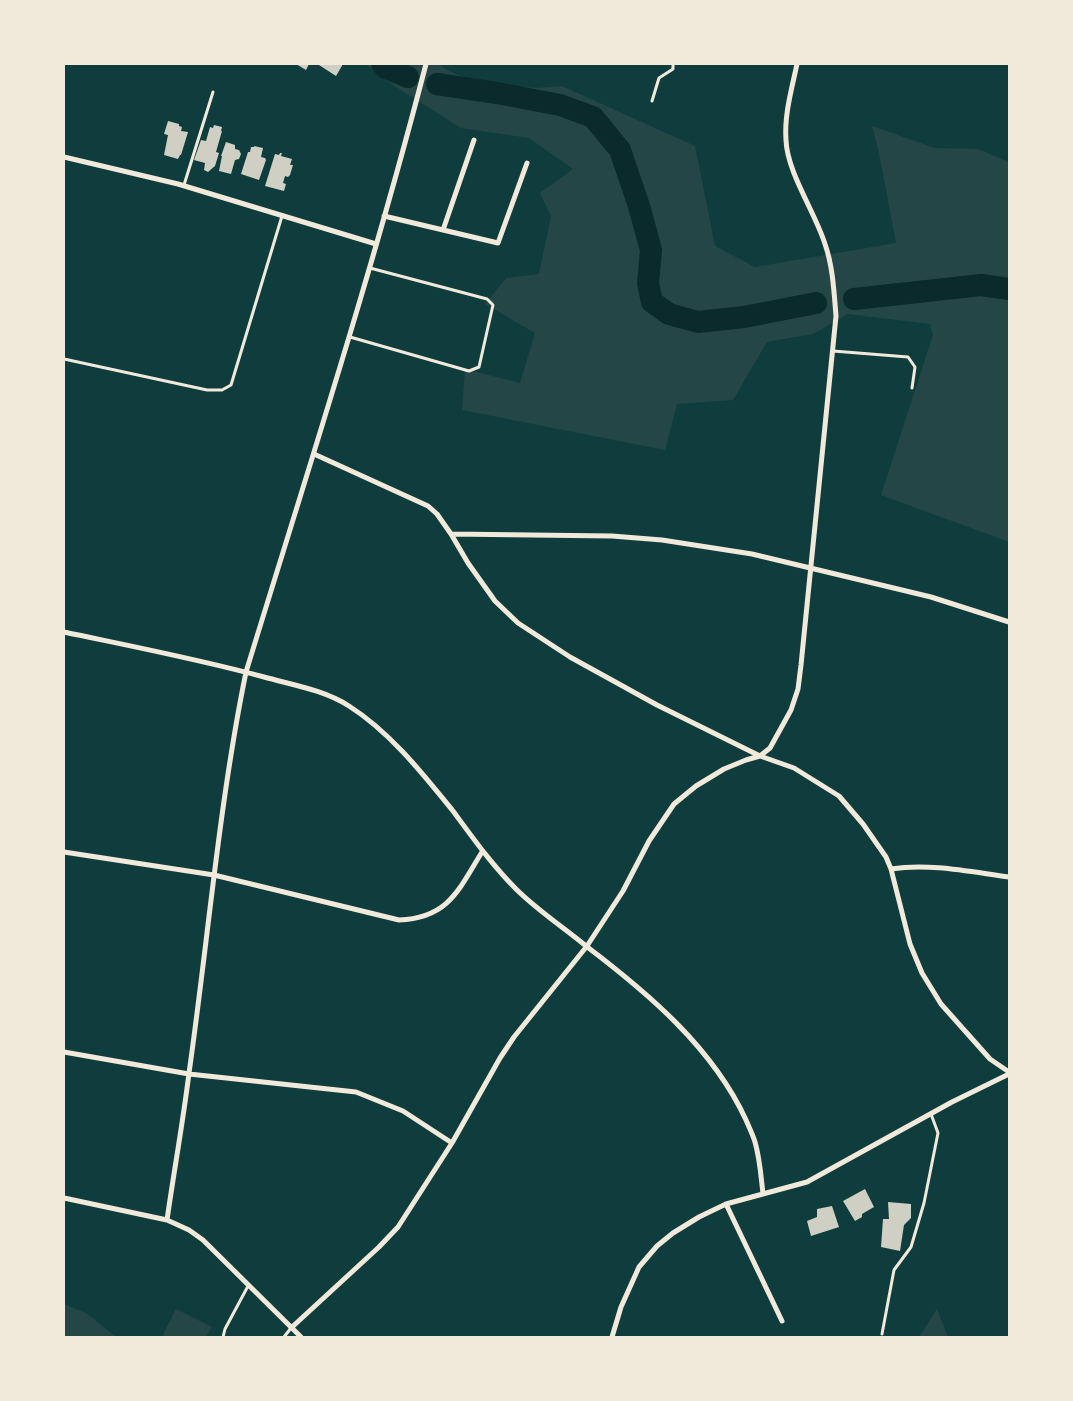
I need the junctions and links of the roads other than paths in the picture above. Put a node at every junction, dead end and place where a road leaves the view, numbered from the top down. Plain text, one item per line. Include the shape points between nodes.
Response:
1 (673, 64) edge
2 (797, 64) edge
3 (426, 65) edge
4 (213, 92) dead end
5 (652, 101) dead end
6 (474, 140) dead end
7 (64, 157) edge
8 (527, 163) dead end
9 (184, 186) junction
10 (282, 216) junction
11 (384, 216) junction
12 (443, 230) junction
13 (376, 244) junction
14 (369, 268) junction
15 (348, 337) junction
16 (832, 351) junction
17 (64, 360) edge
18 (912, 388) dead end
19 (314, 454) junction
20 (452, 534) junction
21 (811, 569) junction
22 (1009, 622) edge
23 (64, 632) edge
24 (246, 672) junction
25 (760, 756) junction
26 (64, 852) edge
27 (482, 852) junction
28 (891, 869) junction
29 (214, 876) junction
30 (1009, 877) edge
31 (586, 946) junction
32 (64, 1052) edge
33 (1009, 1073) edge
34 (189, 1074) junction
35 (931, 1114) junction
36 (452, 1143) junction
37 (763, 1194) junction
38 (64, 1198) edge
39 (726, 1204) junction
40 (167, 1220) junction
41 (248, 1286) junction
42 (782, 1321) dead end
43 (291, 1328) junction
44 (882, 1334) dead end
45 (223, 1337) edge
46 (284, 1337) edge
47 (301, 1337) edge
48 (612, 1337) edge

1 - 5 lane via 672,69 659,78
2 - 16 street via 786,124 788,158 825,243 836,316
3 - 11 street
4 - 9 lane
6 - 12 street
7 - 9 street
8 - 12 street via 498,243
9 - 10 street
10 - 13 street
10 - 17 lane via 231,385 222,390 207,390
11 - 12 street
11 - 13 street
13 - 14 street
14 - 15 street
14 - 15 lane via 487,299 493,305 479,367 469,372
15 - 19 street
16 - 18 lane via 908,357 915,367
16 - 21 street
19 - 20 street via 428,506
19 - 24 street
20 - 21 street via 612,536 662,540 752,554
20 - 25 street via 495,601 518,623 622,686
21 - 22 street via 931,597
21 - 25 street via 798,690 770,748
23 - 24 street
24 - 27 street via 322,692 349,706 383,733 418,770
24 - 29 street
25 - 28 street via 794,768 839,796 863,824
25 - 31 street via 724,769 674,804
26 - 29 street
27 - 29 street via 454,897 428,916 411,920 399,920
27 - 31 street via 516,889
28 - 30 street via 941,869
28 - 33 street via 910,944 922,973 941,1004 990,1059
29 - 34 street
31 - 36 street via 514,1037
31 - 37 street via 665,1012 718,1073 738,1104 755,1141
32 - 34 street
33 - 35 street
34 - 36 street via 356,1092 403,1111
34 - 40 street
35 - 37 street via 807,1182
35 - 44 lane via 938,1133 924,1203 911,1247 894,1270
36 - 43 street via 398,1227
37 - 39 street
38 - 40 street
39 - 42 street
39 - 48 street via 698,1217 657,1246 633,1280
40 - 41 street via 203,1240
41 - 43 street
41 - 45 lane
43 - 46 lane
43 - 47 street

